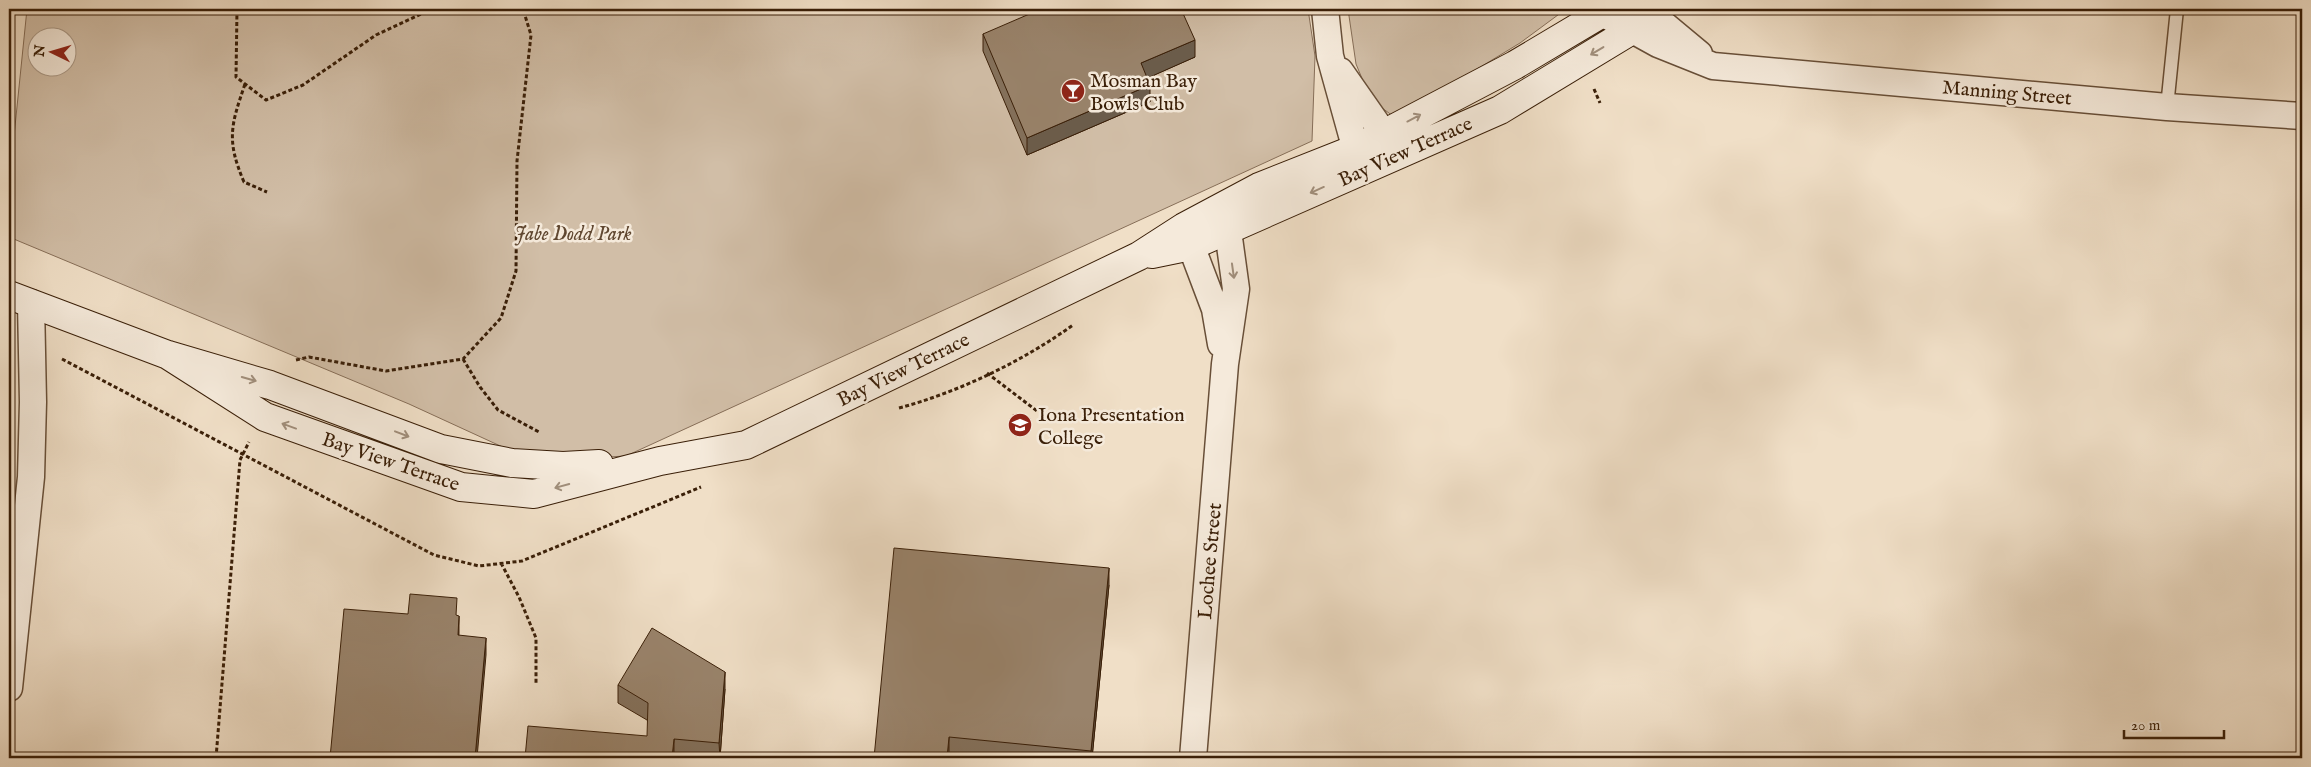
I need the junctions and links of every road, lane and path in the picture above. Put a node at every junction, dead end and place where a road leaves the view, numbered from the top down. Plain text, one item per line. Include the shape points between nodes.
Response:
1 (237, 9) edge
2 (432, 9) edge
3 (523, 9) edge
4 (1325, 9) edge
5 (2177, 9) edge
6 (1605, 11) edge
7 (1645, 15) edge
8 (1330, 56) junction
9 (245, 84) junction
10 (2167, 107) junction
11 (2302, 116) edge
12 (1389, 145) junction
13 (1359, 160) junction
14 (267, 192) dead end
15 (1226, 217) junction
16 (1187, 236) junction
17 (20, 299) edge
18 (464, 359) junction
19 (291, 361) dead end
20 (1225, 364) junction
21 (987, 374) dead end
22 (498, 410) dead end
23 (1037, 411) dead end
24 (253, 436) dead end
25 (501, 563) dead end
26 (536, 683) dead end
27 (9, 688) edge
28 (216, 758) edge
29 (1193, 758) edge

1 - 9 path via 236,77
2 - 9 path via 376,35 303,86 266,100
3 - 18 path via 531,35 517,161 516,271 501,318
4 - 8 street
5 - 10 lane
6 - 7 street, Manning Street
12 -> 6 street, Bay View Terrace
7 - 10 street, Manning Street via 1713,66
7 -> 12 street, Bay View Terrace via 1500,110
8 - 12 street
8 - 13 street
9 - 14 path via 231,135 234,158 244,182
10 - 11 street, Manning Street
12 - 13 street, Bay View Terrace
13 - 15 street, Bay View Terrace via 1259,188
15 - 16 street, Bay View Terrace
15 -> 20 street, Lochee Street via 1236,289
16 - 17 street, Bay View Terrace via 746,445 660,461 562,466 512,463 441,449 270,385 168,355
16 - 20 street, Lochee Street via 1215,310
17 - 27 street via 33,402 31,477
18 - 19 path via 386,371 309,357
18 - 22 path via 480,388
20 - 29 street, Lochee Street
21 - 23 path
24 - 28 path via 240,460
25 - 26 path via 536,638

